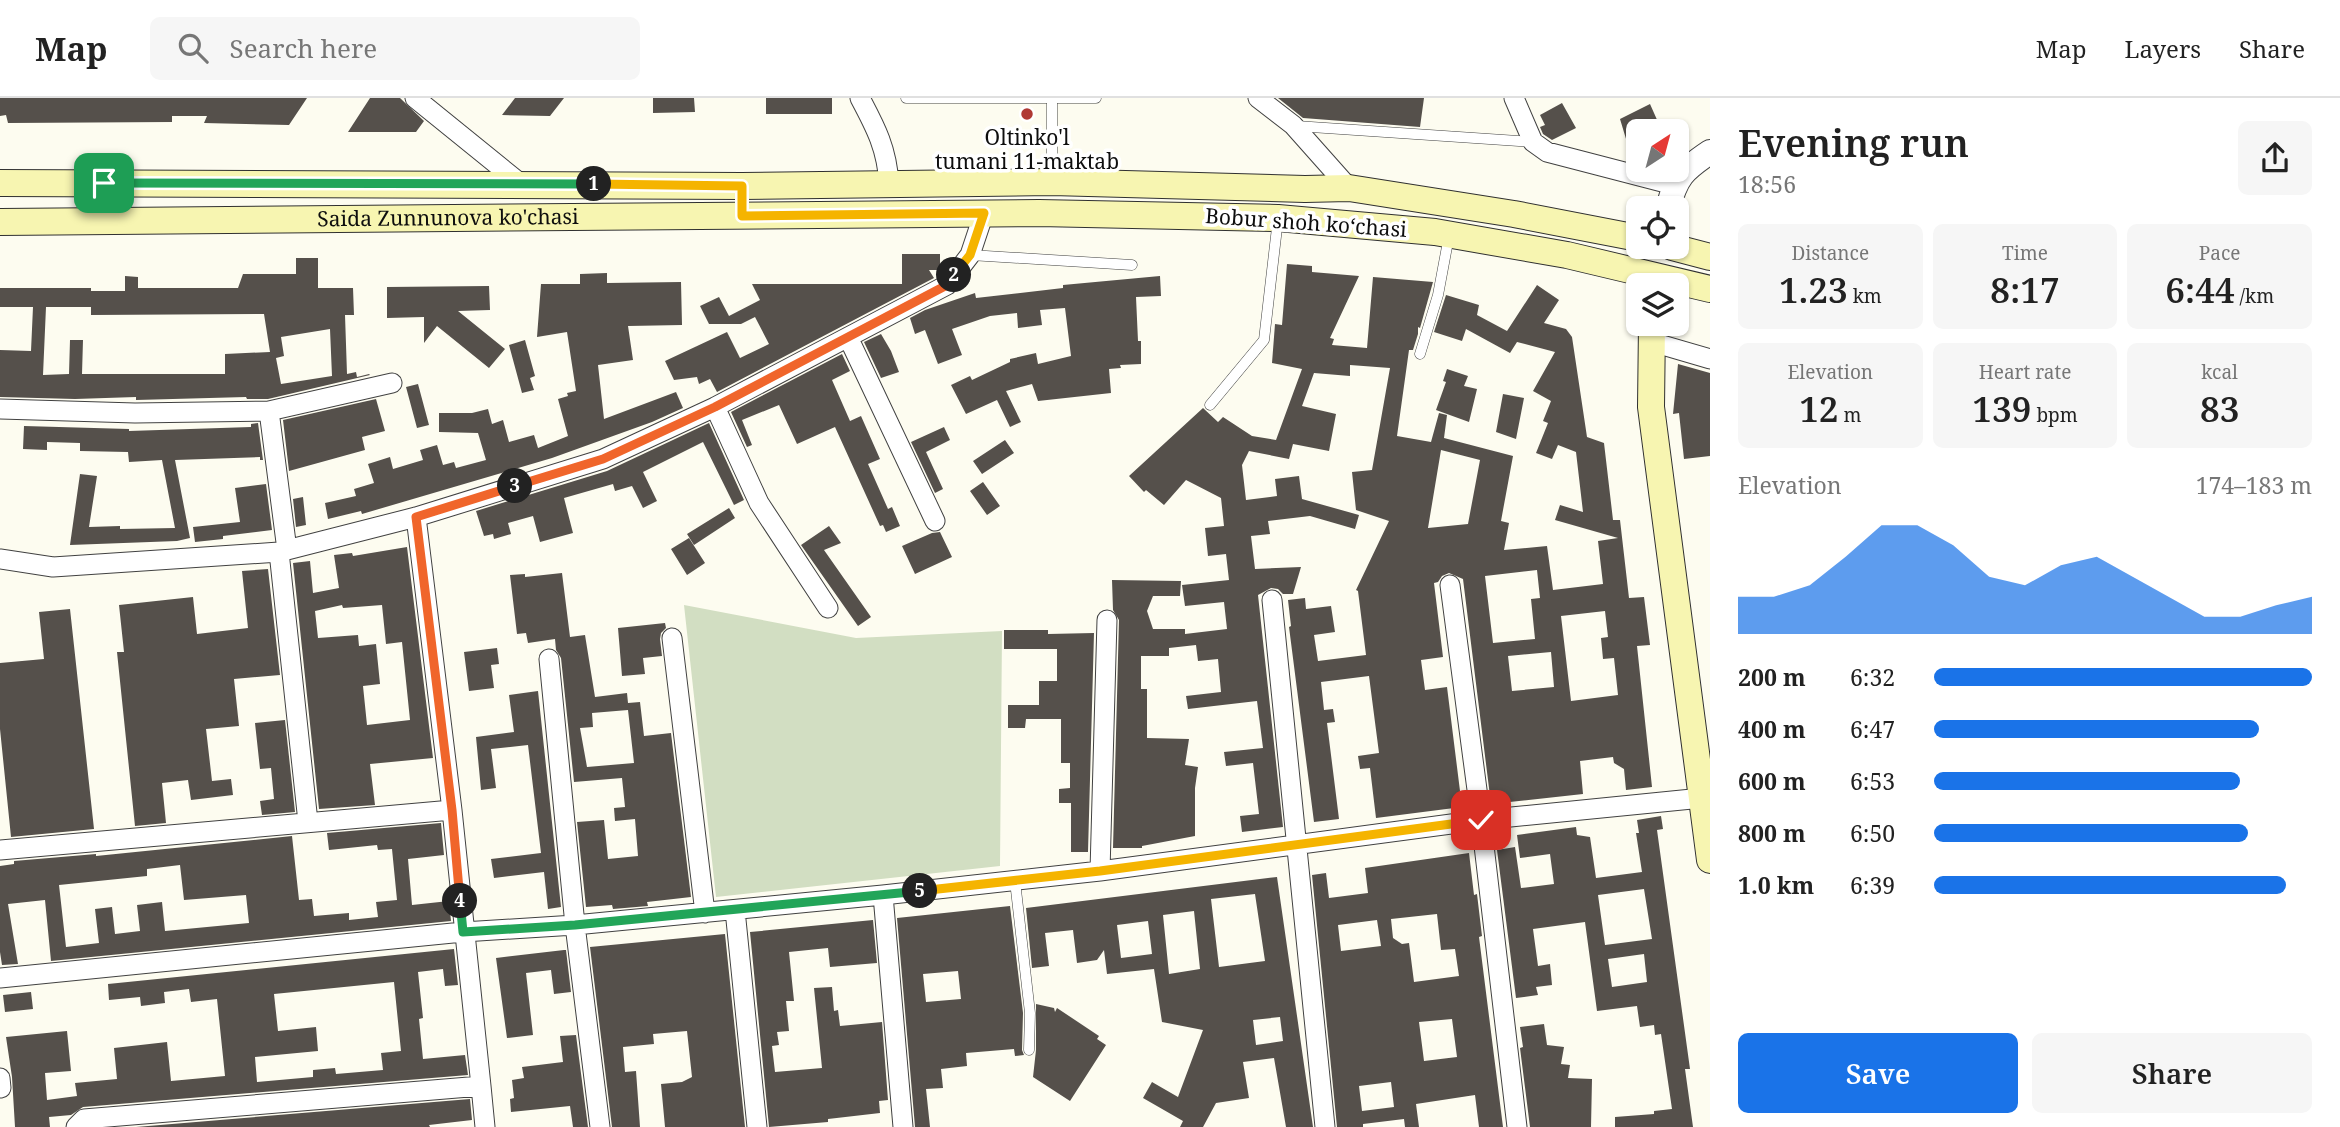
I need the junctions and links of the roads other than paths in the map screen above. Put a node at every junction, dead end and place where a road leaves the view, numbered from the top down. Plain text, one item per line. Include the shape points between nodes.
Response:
1 (415, 98) edge
2 (860, 98) edge
3 (906, 98) edge
4 (1096, 98) edge
5 (1258, 98) edge
6 (1514, 98) edge
7 (1052, 99) edge
8 (1293, 125) junction
9 (1532, 142) junction
10 (1710, 152) edge
11 (1052, 182) junction
12 (0, 183) edge
13 (521, 184) junction
14 (889, 184) junction
15 (742, 186) junction
16 (1349, 188) junction
17 (1668, 196) edge
18 (1671, 196) edge
19 (984, 213) junction
20 (896, 214) joint
21 (742, 216) junction
22 (1278, 218) junction
23 (0, 222) edge
24 (1449, 234) junction
25 (1626, 236) edge
26 (1689, 251) edge
27 (970, 255) junction
28 (1710, 257) edge
29 (1132, 265) dead end
30 (1629, 273) edge
31 (1689, 286) edge
32 (1710, 289) edge
33 (1652, 336) edge
34 (1659, 336) edge
35 (848, 337) junction
36 (1420, 354) dead end
37 (1710, 359) edge
38 (392, 383) dead end
39 (1210, 405) dead end
40 (715, 407) junction
41 (0, 409) edge
42 (270, 411) junction
43 (416, 517) junction
44 (935, 521) dead end
45 (283, 551) junction
46 (0, 559) edge
47 (1450, 585) dead end
48 (1272, 600) dead end
49 (828, 608) dead end
50 (1107, 620) dead end
51 (672, 638) dead end
52 (549, 659) dead end
53 (1700, 713) edge
54 (1702, 798) junction
55 (452, 810) junction
56 (1481, 820) junction
57 (308, 822) junction
58 (1295, 845) junction
59 (0, 850) edge
60 (1710, 860) edge
61 (1100, 871) junction
62 (1015, 881) junction
63 (883, 895) junction
64 (735, 910) junction
65 (705, 913) junction
66 (575, 925) junction
67 (463, 932) junction
68 (0, 978) edge
69 (1029, 1050) dead end
70 (481, 1086) junction
71 (76, 1127) edge
72 (485, 1127) edge
73 (600, 1127) edge
74 (757, 1127) edge
75 (903, 1127) edge
76 (1325, 1127) edge
77 (1517, 1127) edge

1 - 13 street
2 - 14 street via 882,140
3 - 7 lane
4 - 7 lane
5 - 8 street
6 - 9 street
7 - 11 lane
8 - 9 lane
8 - 16 street
9 - 17 street via 1547,152
10 - 18 street via 1683,172
11 - 14 main road, Bobur shoh koʻchasi
11 - 16 main road, Bobur shoh koʻchasi
12 - 13 main road, Saida Zunnunova ko'chasi
13 - 15 main road, Saida Zunnunova ko'chasi
14 - 15 main road, Saida Zunnunova ko'chasi
15 - 21 main road
16 - 25 main road, Bobur shoh koʻchasi
19 - 20 main road, Bobur shoh koʻchasi
19 - 22 main road, Bobur shoh koʻchasi
19 - 27 street
20 - 21 main road, Saida Zunnunova ko'chasi
21 - 23 main road, Saida Zunnunova ko'chasi
22 - 24 main road, Bobur shoh koʻchasi
22 - 39 lane via 1264,340
24 - 30 main road, Bobur shoh koʻchasi via 1567,255
24 - 36 lane via 1438,295
26 - 28 main road
27 - 29 lane
27 - 35 street via 947,285
31 - 32 main road, Bobur shoh koʻchasi
33 - 53 main road via 1651,407
34 - 37 street
35 - 40 street
35 - 44 street
38 - 42 street
40 - 43 street via 603,459
40 - 49 street via 759,503
41 - 42 street via 135,414
42 - 45 street
43 - 45 street
43 - 55 street
45 - 46 street via 53,567
45 - 57 street
47 - 56 street
48 - 58 street
50 - 61 street
51 - 65 street
52 - 66 street
53 - 54 main road
54 - 56 street
54 - 60 main road
55 - 57 street
55 - 67 street
56 - 58 street
56 - 77 street
57 - 59 street
58 - 61 street
58 - 76 street
61 - 62 street
62 - 63 street
62 - 69 lane via 1030,1013
63 - 64 street
63 - 75 street
64 - 65 street
64 - 74 street
65 - 66 street
66 - 67 street
66 - 73 street
67 - 68 street
67 - 70 street
70 - 71 street via 84,1119
70 - 72 street

